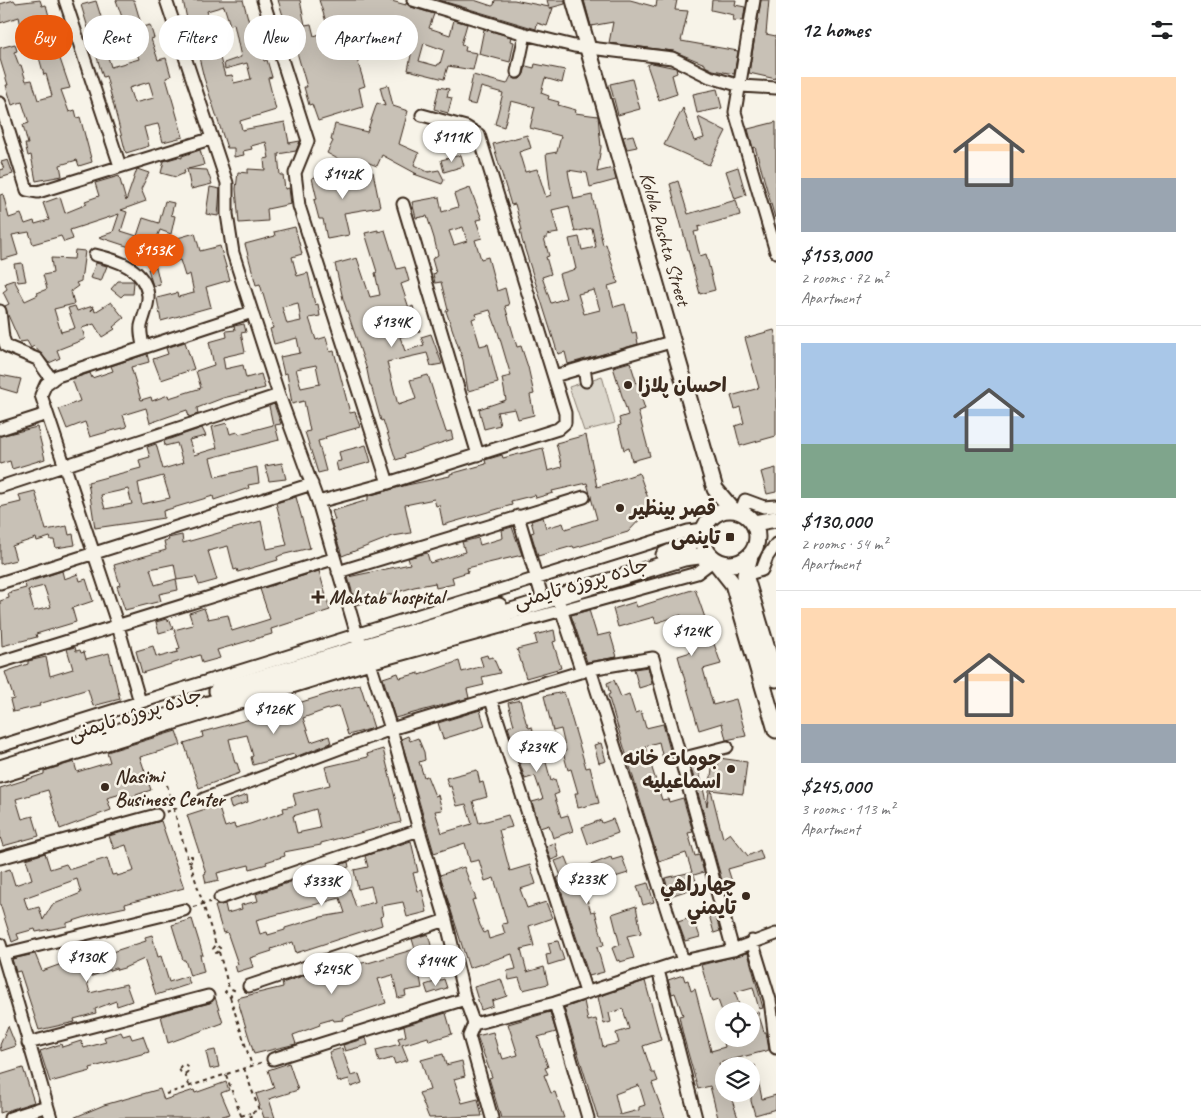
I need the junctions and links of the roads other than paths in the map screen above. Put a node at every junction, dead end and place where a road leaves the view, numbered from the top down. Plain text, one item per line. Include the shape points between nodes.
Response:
1 (65, 0) edge
2 (166, 0) edge
3 (263, 0) edge
4 (414, 0) edge
5 (574, 0) edge
6 (754, 0) edge
7 (432, 2) edge
8 (525, 34) junction
9 (589, 47) junction
10 (517, 72) dead end
11 (741, 86) junction
12 (776, 88) edge
13 (0, 103) edge
14 (422, 114) dead end
15 (210, 139) junction
16 (120, 166) junction
17 (403, 204) dead end
18 (776, 252) edge
19 (95, 255) dead end
20 (0, 311) edge
21 (252, 312) junction
22 (674, 341) junction
23 (143, 346) junction
24 (584, 367) junction
25 (554, 376) junction
26 (52, 380) junction
27 (586, 381) dead end
28 (279, 395) junction
29 (47, 414) junction
30 (0, 429) edge
31 (478, 455) junction
32 (65, 467) junction
33 (388, 483) junction
34 (312, 484) junction
35 (0, 487) edge
36 (715, 489) junction
37 (584, 497) dead end
38 (318, 502) junction
39 (776, 506) edge
40 (736, 510) junction
41 (518, 516) junction
42 (776, 519) edge
43 (754, 523) junction
44 (706, 525) junction
45 (776, 530) edge
46 (758, 540) junction
47 (776, 544) edge
48 (94, 555) junction
49 (750, 556) junction
50 (333, 559) junction
51 (714, 560) junction
52 (338, 572) junction
53 (746, 575) junction
54 (0, 583) edge
55 (538, 587) junction
56 (559, 604) junction
57 (118, 626) junction
58 (364, 650) junction
59 (0, 662) edge
60 (586, 671) junction
61 (776, 679) edge
62 (491, 700) junction
63 (140, 702) junction
64 (391, 729) junction
65 (776, 730) edge
66 (0, 746) edge
67 (727, 747) dead end
68 (0, 758) edge
69 (680, 759) junction
70 (0, 768) edge
71 (0, 777) edge
72 (204, 799) road end
73 (156, 815) road end
74 (419, 830) junction
75 (0, 858) edge
76 (220, 898) road end
77 (184, 910) road end
78 (446, 920) junction
79 (776, 934) edge
80 (752, 941) junction
81 (2, 949) edge
82 (733, 950) junction
83 (683, 961) junction
84 (658, 970) junction
85 (249, 986) dead end
86 (586, 992) junction
87 (208, 996) dead end
88 (465, 999) junction
89 (555, 1003) junction
90 (474, 1024) junction
91 (28, 1043) junction
92 (776, 1048) edge
93 (273, 1059) road end
94 (47, 1106) junction
95 (10, 1118) edge
96 (50, 1118) edge
97 (492, 1118) edge
98 (588, 1118) edge
99 (696, 1118) edge

1 - 16 street
2 - 15 street
3 - 33 street via 308,141 295,173 299,206
4 - 7 street
5 - 9 main road, Kolola Pushta Street
6 - 11 street
7 - 8 street
8 - 9 street
8 - 10 street
9 - 11 street via 672,58 710,77
9 - 22 main road, Kolola Pushta Street
11 - 12 street
11 - 18 street via 735,112
13 - 16 street via 27,190 38,192
14 - 25 street via 466,127 478,135
15 - 16 street
15 - 21 street via 227,182 227,214 233,253
17 - 31 street
19 - 23 street via 118,260 135,271 143,281 148,296 140,329
20 - 26 street via 6,346 37,358
21 - 23 street
21 - 28 street
22 - 24 street
22 - 36 main road, Kolola Pushta Street
23 - 26 street
24 - 25 street
24 - 27 street
25 - 31 street via 566,413 565,423 558,429
26 - 29 street via 41,395
28 - 32 street
28 - 34 street
29 - 30 street
29 - 32 street
31 - 33 street
32 - 35 street
32 - 48 street
33 - 38 street
34 - 38 street
34 - 48 street
36 - 40 main road
36 - 44 main road
37 - 41 street
38 - 50 street
39 - 40 street via 764,507 745,500
40 - 43 main road
40 - 44 main road via 714,514
41 - 52 street
41 - 55 street
42 - 43 main road
43 - 46 main road
44 - 51 main road via 705,547
44 - 55 main road, جاده پروژه تایمنی via 691,543 678,550
45 - 46 main road
46 - 49 main road
47 - 53 street via 762,570
48 - 54 street
48 - 57 street
49 - 51 main road via 734,564
49 - 53 main road
50 - 52 street
50 - 57 street
51 - 56 main road, جاده پروژه تایمنی via 699,556 684,558
51 - 65 main road via 733,584
52 - 58 street
53 - 61 main road
55 - 58 main road, جاده پروژه تایمنی
56 - 58 main road, جاده پروژه تایمنی
56 - 60 street
57 - 59 street
57 - 63 street
58 - 63 street, جاده پروژه تایمنی
58 - 64 street
58 - 68 main road, جاده پروژه تایمنی
58 - 70 main road, جاده پروژه تایمنی
58 - 71 street, جاده پروژه تایمنی
60 - 62 street
60 - 69 street via 653,658
60 - 83 street
62 - 64 street
62 - 86 street
63 - 66 street, جاده پروژه تایمنی
64 - 72 street
64 - 74 street
67 - 69 street
69 - 82 street
73 - 75 street
74 - 76 street
74 - 78 street
77 - 81 street
78 - 85 street
78 - 88 street
79 - 80 street
80 - 82 street
80 - 92 street via 770,1000
81 - 91 street
82 - 83 street
83 - 84 street
84 - 86 street
84 - 99 street
86 - 89 street
87 - 91 street
88 - 90 street
88 - 93 street
89 - 90 street
89 - 98 street
90 - 97 street via 469,1036
91 - 94 street
94 - 95 street
94 - 96 street

